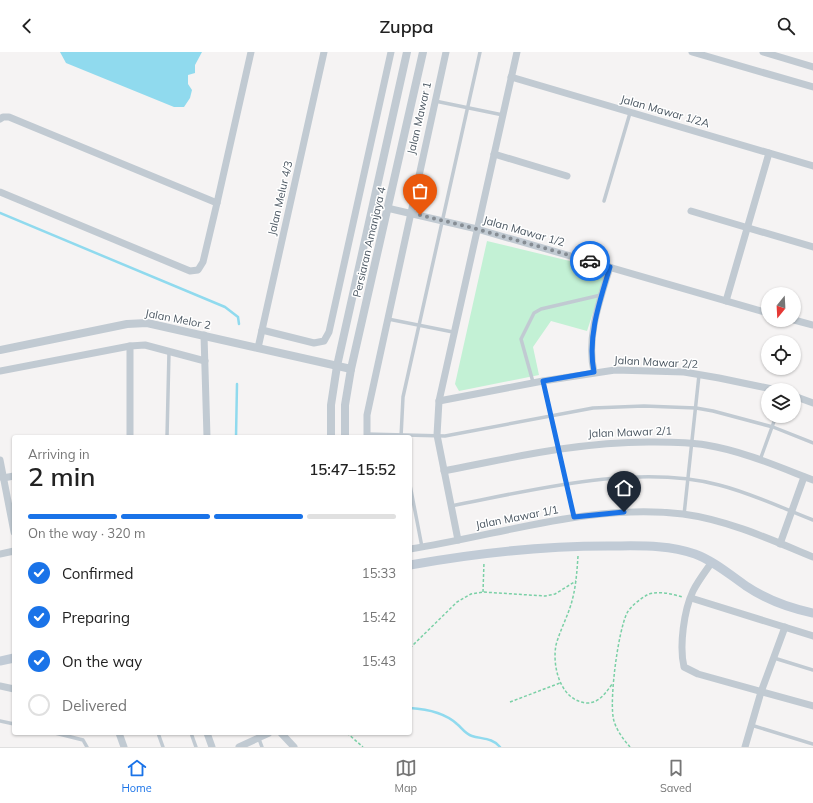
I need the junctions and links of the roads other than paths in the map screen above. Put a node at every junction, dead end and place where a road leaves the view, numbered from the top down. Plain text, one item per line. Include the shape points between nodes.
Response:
1 (251, 52) edge
2 (324, 52) edge
3 (390, 52) edge
4 (407, 52) edge
5 (423, 52) edge
6 (446, 52) edge
7 (480, 52) edge
8 (517, 52) edge
9 (692, 52) edge
10 (763, 52) edge
11 (813, 67) edge
12 (511, 78) junction
13 (813, 87) edge
14 (435, 101) junction
15 (467, 108) junction
16 (630, 112) junction
17 (502, 115) junction
18 (0, 119) edge
19 (769, 153) junction
20 (494, 154) junction
21 (813, 166) edge
22 (568, 176) dead end
23 (0, 192) edge
24 (217, 202) junction
25 (604, 202) dead end
26 (388, 208) junction
27 (691, 211) dead end
28 (409, 213) junction
29 (442, 220) junction
30 (748, 227) junction
31 (477, 229) junction
32 (813, 247) edge
33 (610, 267) junction
34 (602, 295) junction
35 (726, 301) junction
36 (761, 310) edge
37 (387, 319) junction
38 (801, 322) edge
39 (420, 325) junction
40 (813, 325) edge
41 (262, 330) junction
42 (453, 332) junction
43 (204, 335) junction
44 (130, 346) junction
45 (258, 348) junction
46 (0, 350) edge
47 (169, 351) junction
48 (205, 361) junction
49 (337, 366) junction
50 (351, 369) junction
51 (0, 371) edge
52 (594, 372) junction
53 (700, 374) junction
54 (543, 381) junction
55 (533, 382) junction
56 (761, 387) edge
57 (801, 399) edge
58 (439, 401) junction
59 (813, 403) edge
60 (696, 408) junction
61 (551, 415) junction
62 (774, 423) edge
63 (773, 427) junction
64 (130, 435) edge
65 (167, 435) edge
66 (207, 435) edge
67 (331, 435) edge
68 (346, 435) edge
69 (366, 435) edge
70 (401, 435) edge
71 (437, 435) junction
72 (412, 436) edge
73 (692, 442) junction
74 (813, 442) edge
75 (559, 448) junction
76 (0, 460) edge
77 (760, 460) junction
78 (444, 471) junction
79 (12, 476) edge
80 (804, 477) junction
81 (3, 478) junction
82 (688, 479) junction
83 (813, 480) edge
84 (567, 484) junction
85 (412, 495) edge
86 (451, 506) junction
87 (792, 511) junction
88 (684, 514) junction
89 (12, 516) edge
90 (574, 517) junction
91 (813, 520) edge
92 (458, 540) junction
93 (780, 544) junction
94 (422, 547) junction
95 (412, 549) edge
96 (12, 551) edge
97 (0, 554) edge
98 (813, 557) edge
99 (712, 562) junction
100 (412, 565) edge
101 (691, 598) junction
102 (813, 613) edge
103 (785, 628) junction
104 (813, 636) edge
105 (12, 658) edge
106 (774, 658) junction
107 (0, 661) edge
108 (813, 670) edge
109 (0, 686) edge
110 (12, 689) edge
111 (761, 692) junction
112 (813, 706) edge
113 (0, 721) edge
114 (12, 724) edge
115 (751, 725) junction
116 (63, 735) edge
117 (120, 735) edge
118 (159, 735) edge
119 (192, 735) edge
120 (208, 735) edge
121 (266, 735) edge
122 (283, 735) edge
123 (259, 739) junction
124 (813, 744) edge
125 (87, 747) edge
126 (124, 747) edge
127 (163, 747) edge
128 (196, 747) edge
129 (212, 747) edge
130 (239, 747) edge
131 (262, 747) edge
132 (294, 747) edge
133 (745, 747) edge

1 - 24 street
2 - 41 street, Jalan Melur 4/3
3 - 41 street via 329,332 324,341 314,343
4 - 49 street, Persiaran Amanjaya 4
5 - 26 street, Persiaran Amanjaya 4
6 - 14 street, Jalan Mawar 1
7 - 15 lane
8 - 12 street
9 - 13 street
10 - 11 street
12 - 16 street, Jalan Mawar 1/2A
12 - 17 street
14 - 15 lane
14 - 28 street, Jalan Mawar 1
15 - 17 lane
15 - 29 lane
16 - 19 street, Jalan Mawar 1/2A
16 - 25 lane
17 - 20 street
18 - 24 street via 9,117
19 - 21 street, Jalan Mawar 1/2A
19 - 30 street
20 - 22 street
20 - 31 street
23 - 24 street via 190,271 198,270 203,262
26 - 28 street, Jalan Mawar 1/2
26 - 50 street, Persiaran Amanjaya 4
27 - 30 street
28 - 29 street, Jalan Mawar 1/2
28 - 37 street
29 - 31 street, Jalan Mawar 1/2
29 - 39 lane
30 - 32 street
30 - 35 street
31 - 33 street, Jalan Mawar 1/2
31 - 42 street
33 - 34 street
33 - 35 street, Jalan Mawar 1/2
34 - 52 street via 593,332 591,359
34 - 55 lane via 541,309 534,313 521,340
35 - 36 street, Jalan Mawar 1/2
37 - 39 lane
37 - 69 street via 367,415
38 - 40 street
39 - 42 lane
39 - 70 lane via 403,397
41 - 45 street, Jalan Melur 4/3
42 - 58 street
43 - 45 street, Jalan Melor 2
43 - 46 street, Jalan Melor 2 via 157,324 137,323
43 - 48 street
44 - 47 street via 145,345
44 - 51 street
44 - 64 street
45 - 49 street, Jalan Melor 2
47 - 48 street
47 - 65 lane
48 - 66 street
49 - 50 street, Jalan Melor 2
49 - 67 street, Persiaran Amanjaya 4 via 331,405
50 - 68 street, Persiaran Amanjaya 4 via 345,405
52 - 53 street, Jalan Mawar 2/2 via 643,370
52 - 54 street, Jalan Mawar 2/2
53 - 56 street, Jalan Mawar 2/2
53 - 60 lane
54 - 55 street, Jalan Mawar 2/2
54 - 61 lane
55 - 58 street, Jalan Mawar 2/2
57 - 59 street
58 - 71 street
60 - 61 lane via 593,408
60 - 63 lane via 746,418
60 - 73 lane
61 - 71 lane via 445,436
61 - 75 lane
62 - 63 lane
63 - 74 lane
63 - 77 lane
71 - 72 lane
71 - 78 street
73 - 75 street, Jalan Mawar 2/1 via 634,441
73 - 77 street, Jalan Mawar 2/1
73 - 82 lane
75 - 78 street, Jalan Mawar 2/1
75 - 84 lane
76 - 81 street
77 - 80 street, Jalan Mawar 2/1
78 - 86 street
79 - 81 street
80 - 83 street, Jalan Mawar 2/1
80 - 87 street
81 - 89 street
82 - 84 lane via 611,478
82 - 87 lane via 719,485
82 - 88 lane
84 - 86 lane
84 - 90 lane
85 - 94 lane
86 - 92 street
87 - 91 lane
87 - 93 street
88 - 90 street, Jalan Mawar 1/1 via 624,512
88 - 93 street, Jalan Mawar 1/1
90 - 92 street, Jalan Mawar 1/1
92 - 94 street, Jalan Mawar 1/1
93 - 98 street, Jalan Mawar 1/1
94 - 95 street, Jalan Mawar 1/1
96 - 97 street
99 - 100 main road via 668,547 578,546 537,547
99 - 101 street via 698,582
99 - 102 main road via 763,596
101 - 103 street
101 - 111 street via 686,617 684,667 698,674
103 - 104 street
103 - 106 street
105 - 107 main road
106 - 108 lane
106 - 111 street
109 - 110 street
111 - 112 street
111 - 115 street
113 - 114 lane
115 - 124 lane
115 - 133 street
116 - 125 lane via 83,740
117 - 126 street
118 - 127 lane
119 - 128 lane
120 - 129 street
121 - 123 street
122 - 132 street
123 - 130 street
123 - 131 lane

